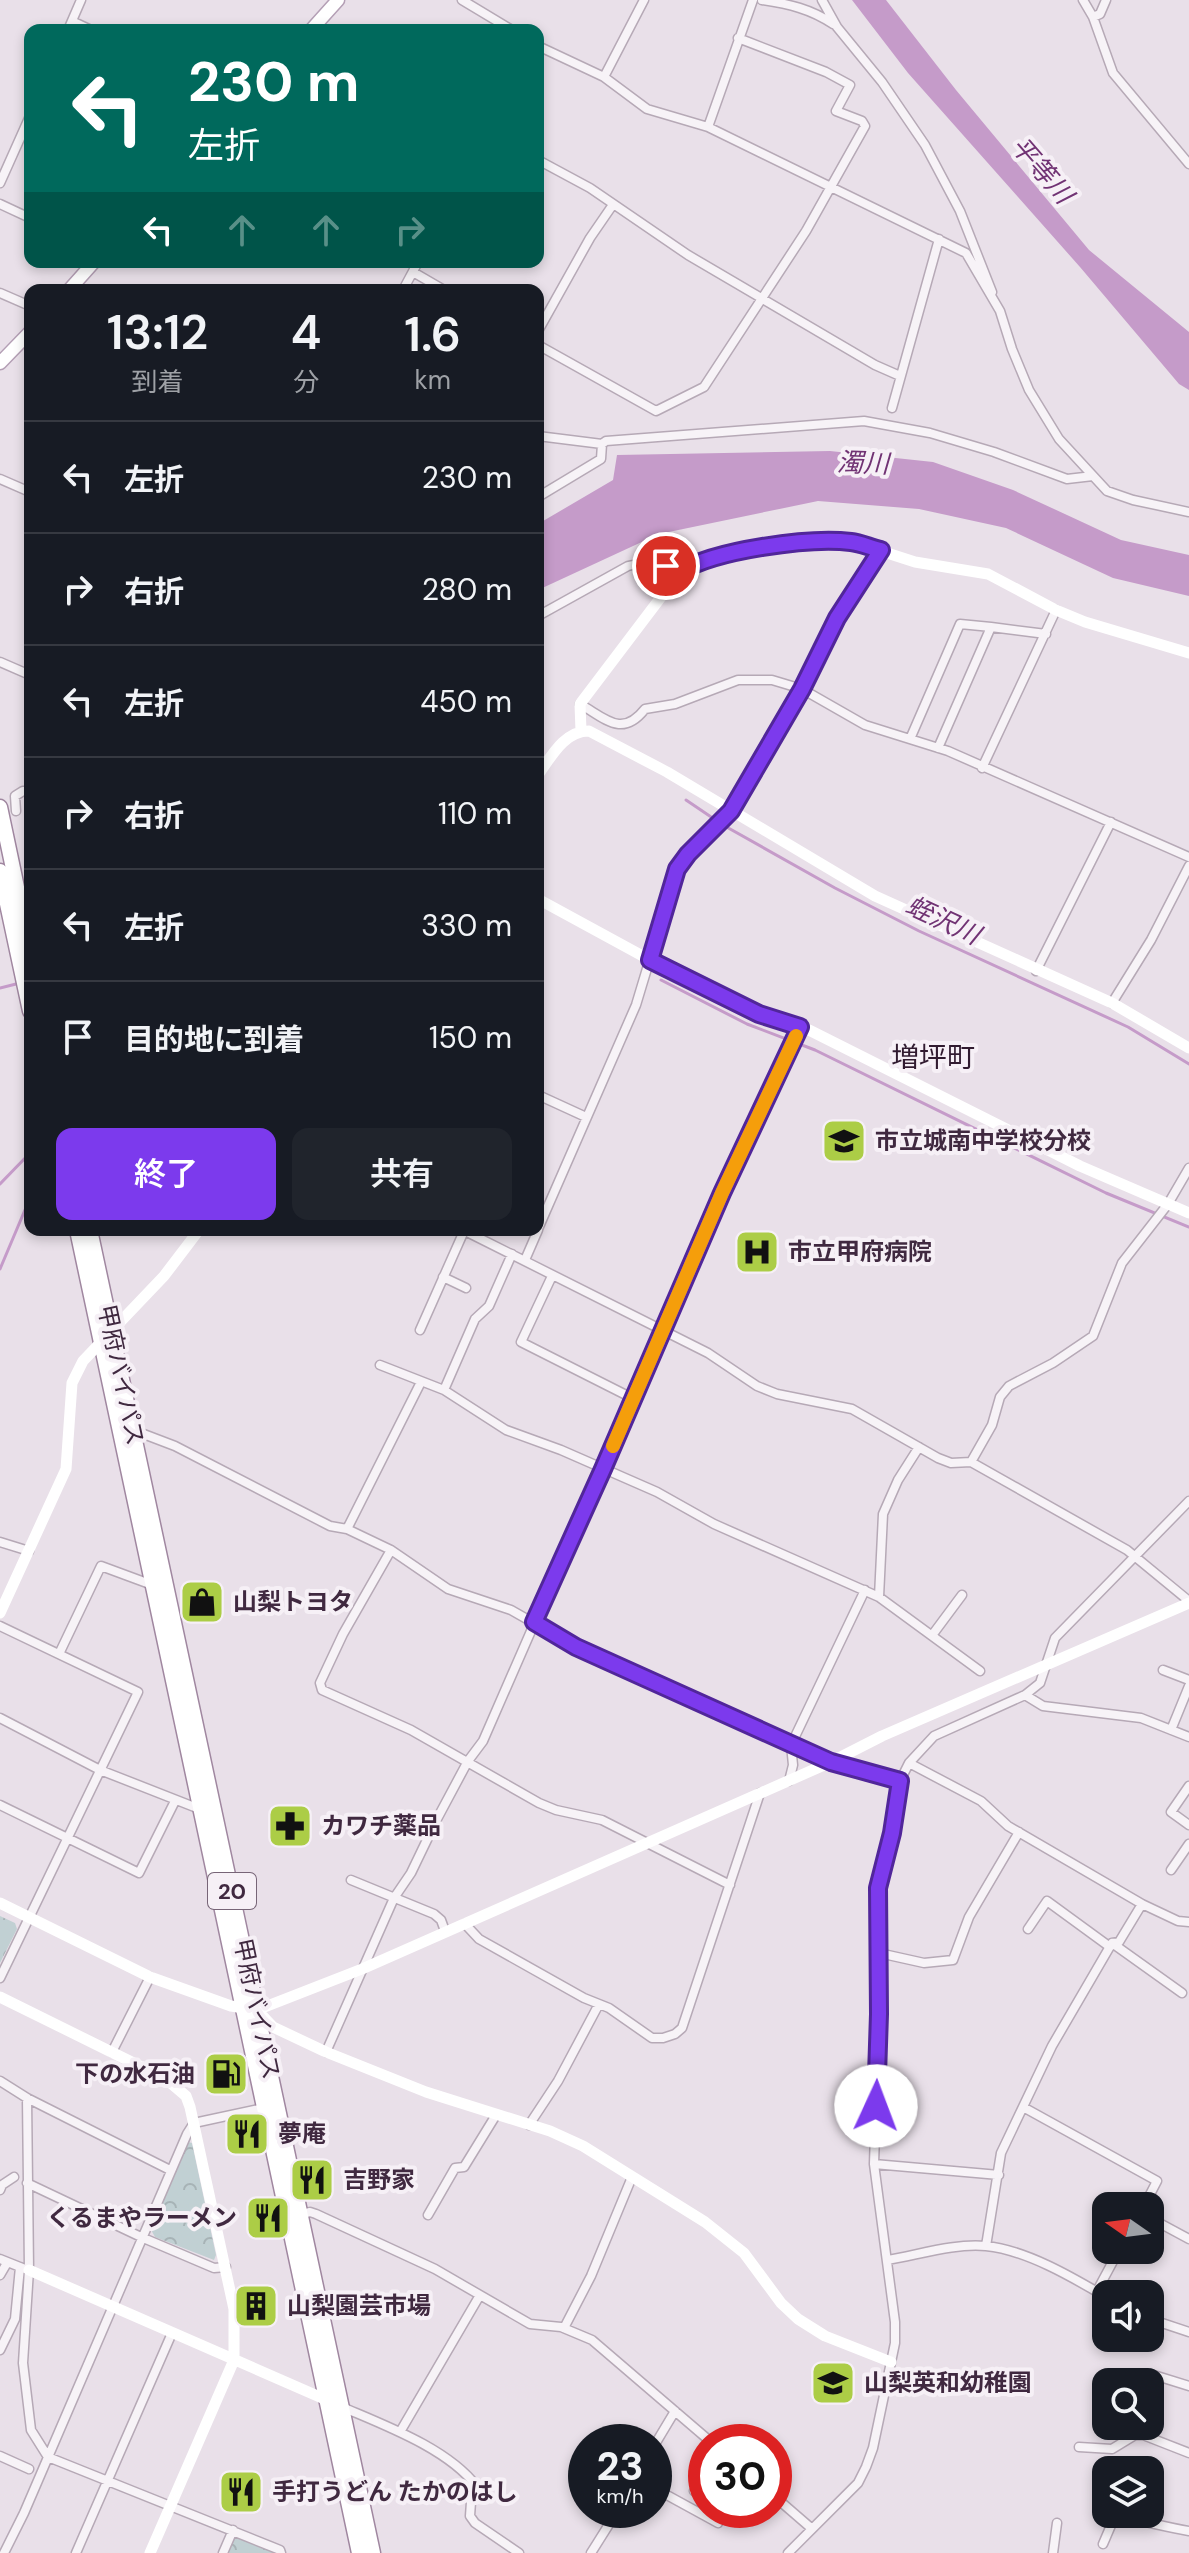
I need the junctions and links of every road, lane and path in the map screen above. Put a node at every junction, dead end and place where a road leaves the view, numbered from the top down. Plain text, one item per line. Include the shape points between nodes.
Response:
1 (81, 0) edge
2 (338, 0) edge
3 (462, 0) edge
4 (644, 0) edge
5 (753, 0) edge
6 (762, 0) edge
7 (822, 0) edge
8 (1083, 0) edge
9 (1106, 0) edge
10 (1093, 17) junction
11 (70, 24) edge
12 (317, 24) edge
13 (502, 24) edge
14 (837, 27) junction
15 (738, 38) junction
16 (544, 49) edge
17 (604, 77) junction
18 (708, 127) junction
19 (24, 129) edge
20 (544, 163) edge
21 (1189, 164) edge
22 (0, 183) edge
23 (830, 186) junction
24 (0, 204) edge
25 (612, 206) junction
26 (24, 215) edge
27 (939, 239) junction
28 (87, 268) edge
29 (415, 268) edge
30 (413, 272) junction
31 (74, 284) edge
32 (406, 284) edge
33 (434, 284) edge
34 (0, 293) edge
35 (762, 296) junction
36 (24, 303) edge
37 (1000, 311) junction
38 (544, 320) edge
39 (24, 338) edge
40 (544, 348) edge
41 (0, 363) edge
42 (900, 376) junction
43 (892, 408) dead end
44 (544, 437) edge
45 (602, 444) junction
46 (1093, 476) junction
47 (0, 479) edge
48 (24, 489) edge
49 (544, 493) edge
50 (1189, 512) edge
51 (881, 550) junction
52 (680, 572) junction
53 (1056, 610) junction
54 (544, 613) edge
55 (991, 627) junction
56 (1046, 634) junction
57 (1189, 653) edge
58 (0, 662) edge
59 (24, 672) edge
60 (802, 689) junction
61 (580, 704) junction
62 (581, 731) junction
63 (910, 739) junction
64 (938, 748) junction
65 (544, 767) edge
66 (982, 768) junction
67 (24, 791) edge
68 (0, 807) edge
69 (16, 811) dead end
70 (727, 815) junction
71 (1111, 822) junction
72 (1189, 857) edge
73 (1189, 866) edge
74 (0, 871) edge
75 (544, 902) edge
76 (20, 932) junction
77 (24, 939) edge
78 (650, 960) junction
79 (1036, 971) junction
80 (24, 972) edge
81 (1112, 1003) junction
82 (799, 1030) junction
83 (1189, 1048) edge
84 (544, 1098) edge
85 (586, 1117) junction
86 (1189, 1168) edge
87 (1166, 1206) junction
88 (1189, 1213) edge
89 (544, 1215) edge
90 (79, 1236) edge
91 (91, 1236) edge
92 (194, 1236) edge
93 (460, 1236) edge
94 (475, 1236) edge
95 (535, 1236) edge
96 (512, 1254) junction
97 (525, 1260) junction
98 (552, 1276) junction
99 (443, 1277) junction
100 (466, 1288) dead end
101 (420, 1330) dead end
102 (664, 1331) junction
103 (106, 1338) junction
104 (380, 1365) dead end
105 (421, 1382) junction
106 (444, 1390) junction
107 (634, 1399) junction
108 (133, 1430) junction
109 (919, 1447) junction
110 (971, 1462) junction
111 (603, 1469) junction
112 (1189, 1501) edge
113 (347, 1529) junction
114 (0, 1542) edge
115 (391, 1550) junction
116 (29, 1551) junction
117 (1133, 1557) junction
118 (152, 1582) junction
119 (865, 1590) junction
120 (962, 1595) dead end
121 (879, 1597) junction
122 (1189, 1602) edge
123 (0, 1613) edge
124 (534, 1622) junction
125 (0, 1626) edge
126 (933, 1634) junction
127 (59, 1654) junction
128 (1048, 1664) junction
129 (1163, 1670) dead end
130 (980, 1671) dead end
131 (1189, 1683) edge
132 (1025, 1695) junction
133 (0, 1718) edge
134 (1171, 1730) junction
135 (1189, 1737) edge
136 (791, 1745) junction
137 (468, 1761) junction
138 (831, 1762) junction
139 (909, 1763) junction
140 (100, 1770) junction
141 (789, 1781) junction
142 (900, 1781) junction
143 (1189, 1786) edge
144 (760, 1793) junction
145 (175, 1801) junction
146 (0, 1805) edge
147 (202, 1810) junction
148 (1189, 1825) edge
149 (1019, 1832) junction
150 (67, 1838) junction
151 (649, 1842) junction
152 (1189, 1844) edge
153 (1171, 1870) dead end
154 (351, 1880) dead end
155 (730, 1885) junction
156 (394, 1898) junction
157 (0, 1903) edge
158 (1142, 1904) junction
159 (28, 1917) junction
160 (1189, 1922) edge
161 (465, 1924) junction
162 (1028, 1929) dead end
163 (445, 1931) junction
164 (1111, 1945) junction
165 (879, 1953) junction
166 (362, 1969) junction
167 (150, 1977) junction
168 (0, 1978) edge
169 (1182, 1993) dead end
170 (0, 1997) edge
171 (599, 2004) junction
172 (249, 2010) junction
173 (112, 2052) junction
174 (326, 2052) junction
175 (0, 2081) edge
176 (27, 2098) junction
177 (1023, 2107) junction
178 (264, 2108) junction
179 (496, 2115) junction
180 (194, 2123) junction
181 (529, 2125) junction
182 (874, 2164) junction
183 (170, 2170) junction
184 (999, 2175) junction
185 (14, 2177) dead end
186 (632, 2177) junction
187 (27, 2183) junction
188 (0, 2190) edge
189 (1151, 2192) edge
190 (302, 2214) junction
191 (428, 2215) dead end
192 (1164, 2226) edge
193 (141, 2237) junction
194 (1189, 2239) edge
195 (986, 2246) junction
196 (887, 2260) junction
197 (4, 2261) edge
198 (226, 2267) junction
199 (24, 2269) junction
200 (0, 2275) edge
201 (1092, 2288) edge
202 (480, 2295) junction
203 (112, 2305) junction
204 (1164, 2324) edge
205 (564, 2328) junction
206 (1189, 2332) edge
207 (172, 2333) junction
208 (0, 2350) edge
209 (234, 2360) junction
210 (891, 2362) junction
211 (1164, 2378) edge
212 (1189, 2386) edge
213 (326, 2399) junction
214 (342, 2407) junction
215 (675, 2411) junction
216 (667, 2424) edge
217 (690, 2424) edge
218 (400, 2432) junction
219 (1128, 2440) edge
220 (1156, 2440) edge
221 (1079, 2447) dead end
222 (1189, 2453) edge
223 (0, 2456) edge
224 (48, 2457) junction
225 (29, 2469) dead end
226 (107, 2481) junction
227 (170, 2505) junction
228 (792, 2512) edge
229 (1057, 2523) dead end
230 (607, 2528) edge
231 (811, 2528) junction
232 (233, 2530) junction
233 (1189, 2531) edge
234 (1103, 2544) dead end
235 (4, 2553) edge
236 (76, 2553) edge
237 (150, 2553) edge
238 (223, 2553) edge
239 (281, 2553) edge
240 (359, 2553) edge
241 (373, 2553) edge
242 (519, 2553) edge
243 (591, 2553) edge
244 (788, 2553) edge
245 (1053, 2553) edge

1 - 11 street
2 - 12 main road
3 - 13 street
4 - 17 street
5 - 15 street
6 - 14 street via 816,12
7 - 14 street
8 - 10 street
9 - 10 street
10 - 21 street via 1113,73
14 - 37 street via 925,145 960,211
15 - 18 street
15 - 23 street via 850,85 836,111 865,126
16 - 17 street
17 - 18 street via 647,109
18 - 23 street
19 - 22 street
20 - 25 street
23 - 27 street
23 - 35 street
24 - 26 street
25 - 35 street
25 - 38 street
27 - 37 street via 966,253
27 - 42 street
28 - 31 main road
29 - 30 street
30 - 32 street
30 - 33 street
34 - 36 street
35 - 40 street via 704,387 656,411
35 - 42 street
37 - 46 street via 1029,390 1059,439
39 - 41 main road
42 - 43 street
44 - 45 street
45 - 46 street via 864,421 930,433 1067,479
45 - 49 street via 601,459
46 - 50 street via 1107,491
47 - 48 street
51 - 52 street via 853,542 787,545 718,555
51 - 53 street via 915,562 988,574
51 - 60 street via 837,618
52 - 54 street via 642,562 628,566
52 - 61 street
53 - 56 street
53 - 57 street
55 - 56 street
55 - 63 street via 960,624
55 - 64 street
56 - 66 street
58 - 59 street
60 - 61 street via 772,680 738,680 675,704 645,709 626,725
60 - 63 street via 865,725
60 - 70 street
61 - 62 street
62 - 65 street via 568,737
62 - 70 street via 667,772
63 - 64 street
64 - 66 street
66 - 71 street
67 - 69 street via 15,796
68 - 76 highway
70 - 78 street via 677,869
70 - 79 street via 875,896
71 - 72 street
71 - 79 street
73 - 81 street
74 - 76 highway
75 - 78 street
76 - 77 highway
76 - 80 highway
78 - 82 street
78 - 85 street via 636,1005
79 - 81 street
81 - 83 street
82 - 87 street
82 - 102 street
84 - 85 street
85 - 89 street
86 - 87 street
87 - 88 street
87 - 110 street via 1122,1263 1093,1336 1009,1386
90 - 103 highway, 甲府バイパス / 20
91 - 103 highway, 甲府バイパス / 20
92 - 103 street
93 - 99 street
94 - 96 street
95 - 97 street
96 - 97 street
96 - 106 street via 489,1306 475,1319
97 - 98 street
98 - 102 street
98 - 107 street via 521,1342
99 - 100 street
99 - 101 street
102 - 107 street
102 - 109 street via 757,1386 852,1409
103 - 108 highway, 甲府バイパス / 20
103 - 116 street via 83,1361 72,1383 66,1469
103 - 118 highway, 甲府バイパス / 20
104 - 105 street
105 - 106 street
105 - 113 street
106 - 111 street via 506,1430
107 - 111 street
108 - 113 street via 188,1452 330,1526
108 - 172 highway, 甲府バイパス / 20
109 - 110 street via 951,1463
109 - 121 street via 883,1514
110 - 117 street
111 - 119 street
111 - 124 street
112 - 117 street
113 - 115 street
114 - 116 street
115 - 124 street via 448,1589
115 - 137 street via 337,1646 320,1683 322,1690 397,1722
116 - 123 street
117 - 122 street
117 - 128 street via 1055,1638
118 - 127 street via 101,1566
118 - 147 highway, 甲府バイパス / 20
119 - 121 street
119 - 136 street
120 - 126 street
121 - 126 street
122 - 128 street
124 - 136 street via 576,1647
124 - 137 street via 483,1741
125 - 127 street
126 - 130 street
127 - 140 street via 138,1692
128 - 132 street via 1040,1683
128 - 138 street
129 - 131 street
131 - 134 street
132 - 134 street via 1043,1706 1141,1718
132 - 139 street via 934,1736
133 - 140 street
134 - 135 street
136 - 138 street
136 - 141 street
137 - 151 street via 539,1803 602,1820
137 - 156 street
138 - 141 street
138 - 142 street
139 - 142 street
139 - 149 street via 981,1801
140 - 145 street
140 - 150 street
141 - 144 street
142 - 165 street via 878,1888
143 - 148 street via 1171,1812
144 - 151 street
144 - 155 street
145 - 147 street
145 - 150 street via 139,1873
146 - 150 street
147 - 172 highway, 甲府バイパス / 20
149 - 158 street
149 - 165 street via 969,1917 953,1960 924,1963
150 - 159 street
151 - 155 street
151 - 161 street
152 - 153 street
154 - 156 street
155 - 171 street via 682,2028 652,2038
156 - 163 street via 434,1914
156 - 166 street
157 - 159 street
158 - 160 street
158 - 164 street via 1119,1942
159 - 167 street
159 - 168 street
161 - 163 street
161 - 171 street via 479,1939
162 - 164 street via 1047,1901
163 - 166 street
164 - 169 street
164 - 177 street
165 - 182 street
166 - 172 street
166 - 174 street
167 - 172 street
167 - 173 street
170 - 173 street
171 - 181 street
172 - 174 street
172 - 178 highway, 甲府バイパス / 20
172 - 190 highway, 甲府バイパス / 20
173 - 180 street via 175,2085 186,2096
174 - 179 street
175 - 176 street
176 - 183 street
176 - 187 street
177 - 184 street via 1001,2153
177 - 189 street via 1157,2181
178 - 180 street
178 - 213 highway, 甲府バイパス / 20
179 - 181 street
179 - 191 street via 464,2167 455,2168
180 - 183 street
180 - 198 street
181 - 186 street via 567,2137
182 - 184 street
182 - 196 street
183 - 193 street
184 - 195 street
185 - 188 street
186 - 205 street
186 - 210 street via 744,2253 798,2319 825,2336
187 - 193 street
187 - 199 street
190 - 202 street via 316,2214
190 - 214 highway, 甲府バイパス / 20
192 - 194 street
193 - 198 street via 214,2268
193 - 203 street
195 - 196 street
195 - 201 street
196 - 210 street via 895,2322
197 - 199 street
197 - 200 street
198 - 209 street via 234,2309
199 - 203 street
199 - 208 street via 15,2319
199 - 224 street via 27,2414
202 - 205 street via 530,2324
202 - 218 street
203 - 207 street
203 - 224 street
204 - 206 street
205 - 215 street via 592,2340
207 - 209 street
207 - 226 street
209 - 213 street
209 - 227 street
210 - 231 street via 866,2467 858,2483
211 - 212 street
213 - 214 street
213 - 240 highway, 甲府バイパス / 20
214 - 218 street
214 - 241 highway, 甲府バイパス / 20
215 - 216 street
215 - 217 street
218 - 242 street via 471,2479 477,2487 470,2516
219 - 221 street via 1112,2449
220 - 222 street
223 - 225 street
224 - 226 street
224 - 235 street
226 - 227 street
226 - 236 street
227 - 232 street
227 - 237 street
228 - 231 street
229 - 245 street
230 - 243 street
231 - 244 street
232 - 238 street
232 - 239 street
233 - 234 street via 1115,2516

